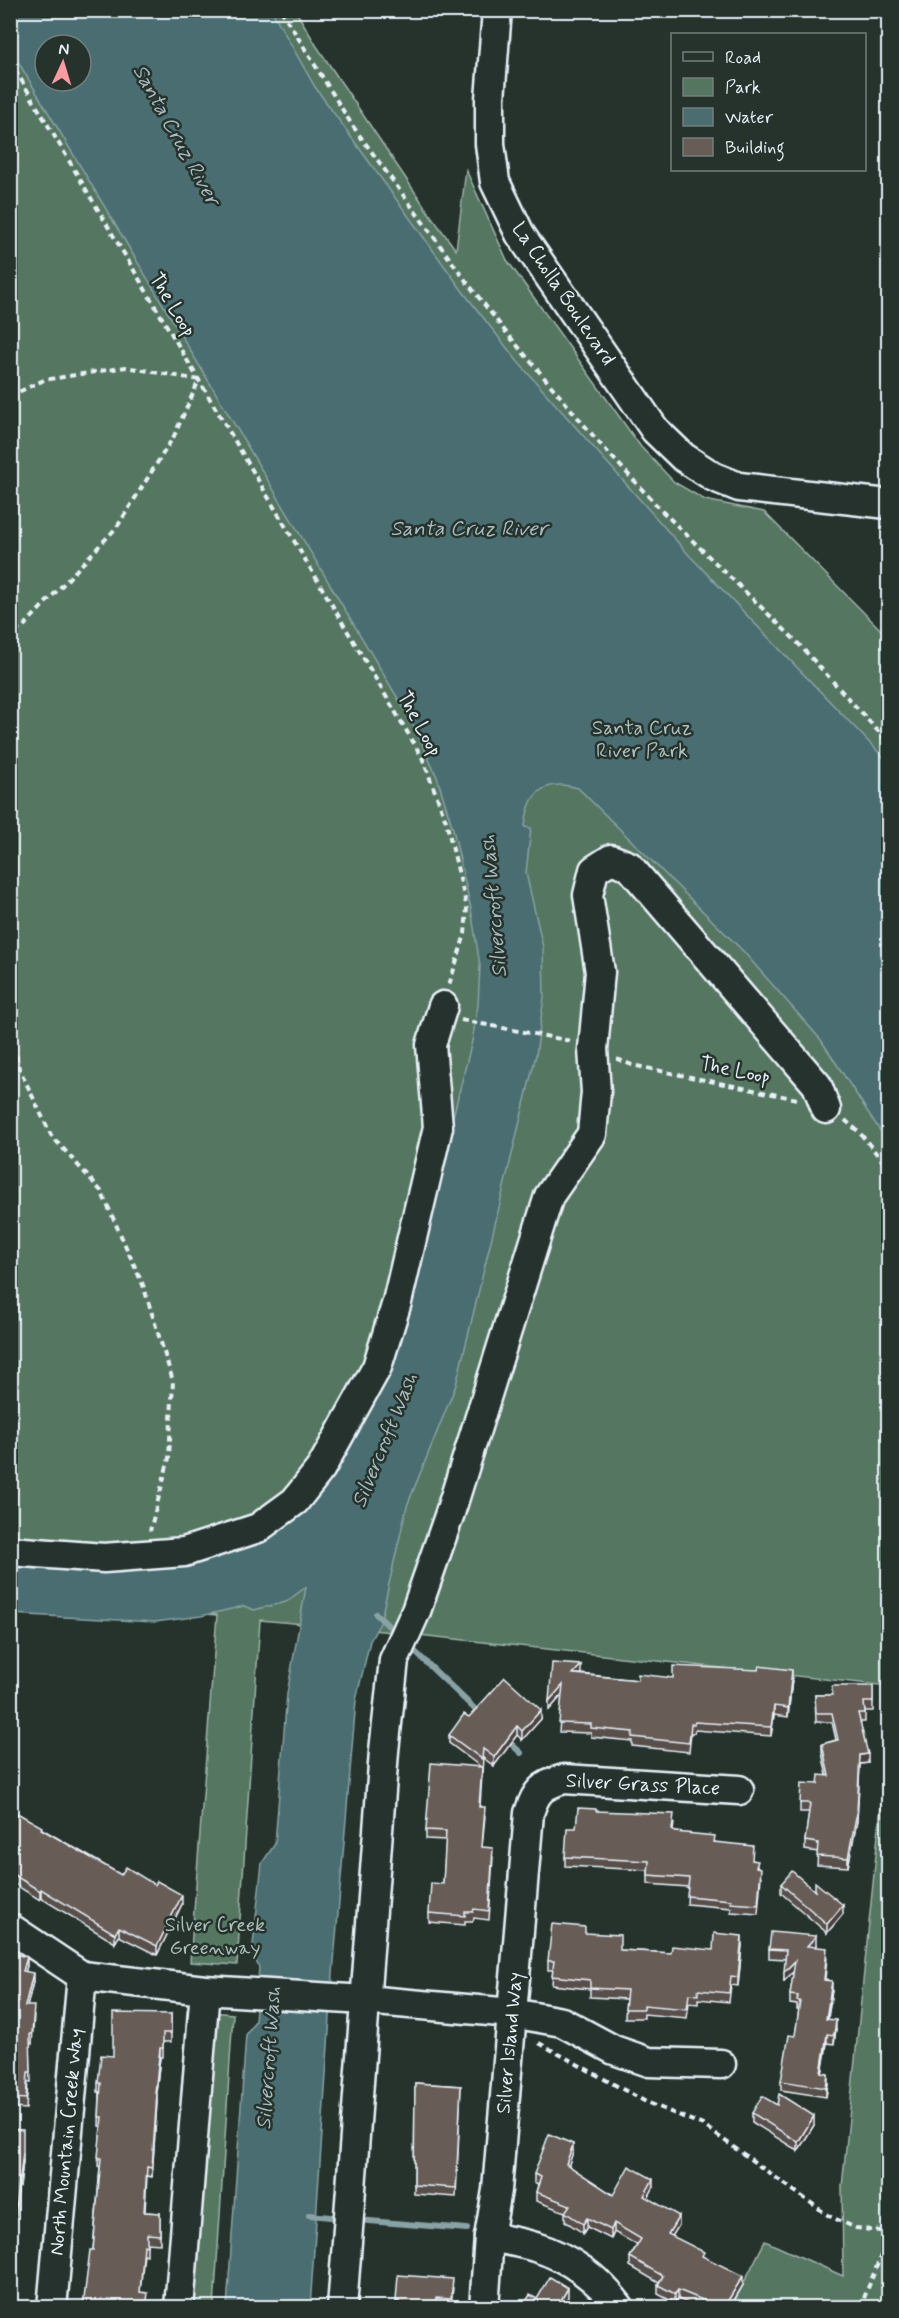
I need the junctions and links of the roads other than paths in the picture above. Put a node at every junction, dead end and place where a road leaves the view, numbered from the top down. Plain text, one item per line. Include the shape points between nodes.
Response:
1 (497, 10) edge
2 (888, 504) edge
3 (451, 1013) road end
4 (826, 1109) road end
5 (10, 1551) edge
6 (542, 1783) joint
7 (739, 1790) dead end
8 (10, 1929) edge
9 (82, 1976) junction
10 (205, 1990) junction
11 (365, 2000) junction
12 (511, 2020) junction
13 (722, 2064) dead end
14 (489, 2237) junction
15 (52, 2307) edge
16 (179, 2307) edge
17 (342, 2307) edge
18 (484, 2307) edge
19 (620, 2307) edge

1 - 2 street, La Cholla Boulevard via 490,99 495,183 520,234 656,430 682,457 739,487
3 - 5 street via 431,1045 438,1127 397,1302 377,1367 321,1468 295,1501 258,1528 184,1552 104,1558
4 - 11 street via 817,1085 629,866 610,859 594,870 588,895 600,972 584,1045 596,1092 592,1134 549,1196 450,1513 416,1611 394,1660
6 - 7 street, Silver Grass Place via 585,1779
6 - 12 street, Silver Island Way via 529,1813
8 - 9 street
9 - 10 street
9 - 15 street, North Mountain Creek Way
10 - 11 street
10 - 16 street
11 - 12 street
11 - 17 street
12 - 13 street via 561,2022 614,2050 649,2062
12 - 14 street, Silver Island Way via 497,2190
14 - 18 street, Silver Island Way
14 - 19 street via 535,2246 571,2263 595,2279

